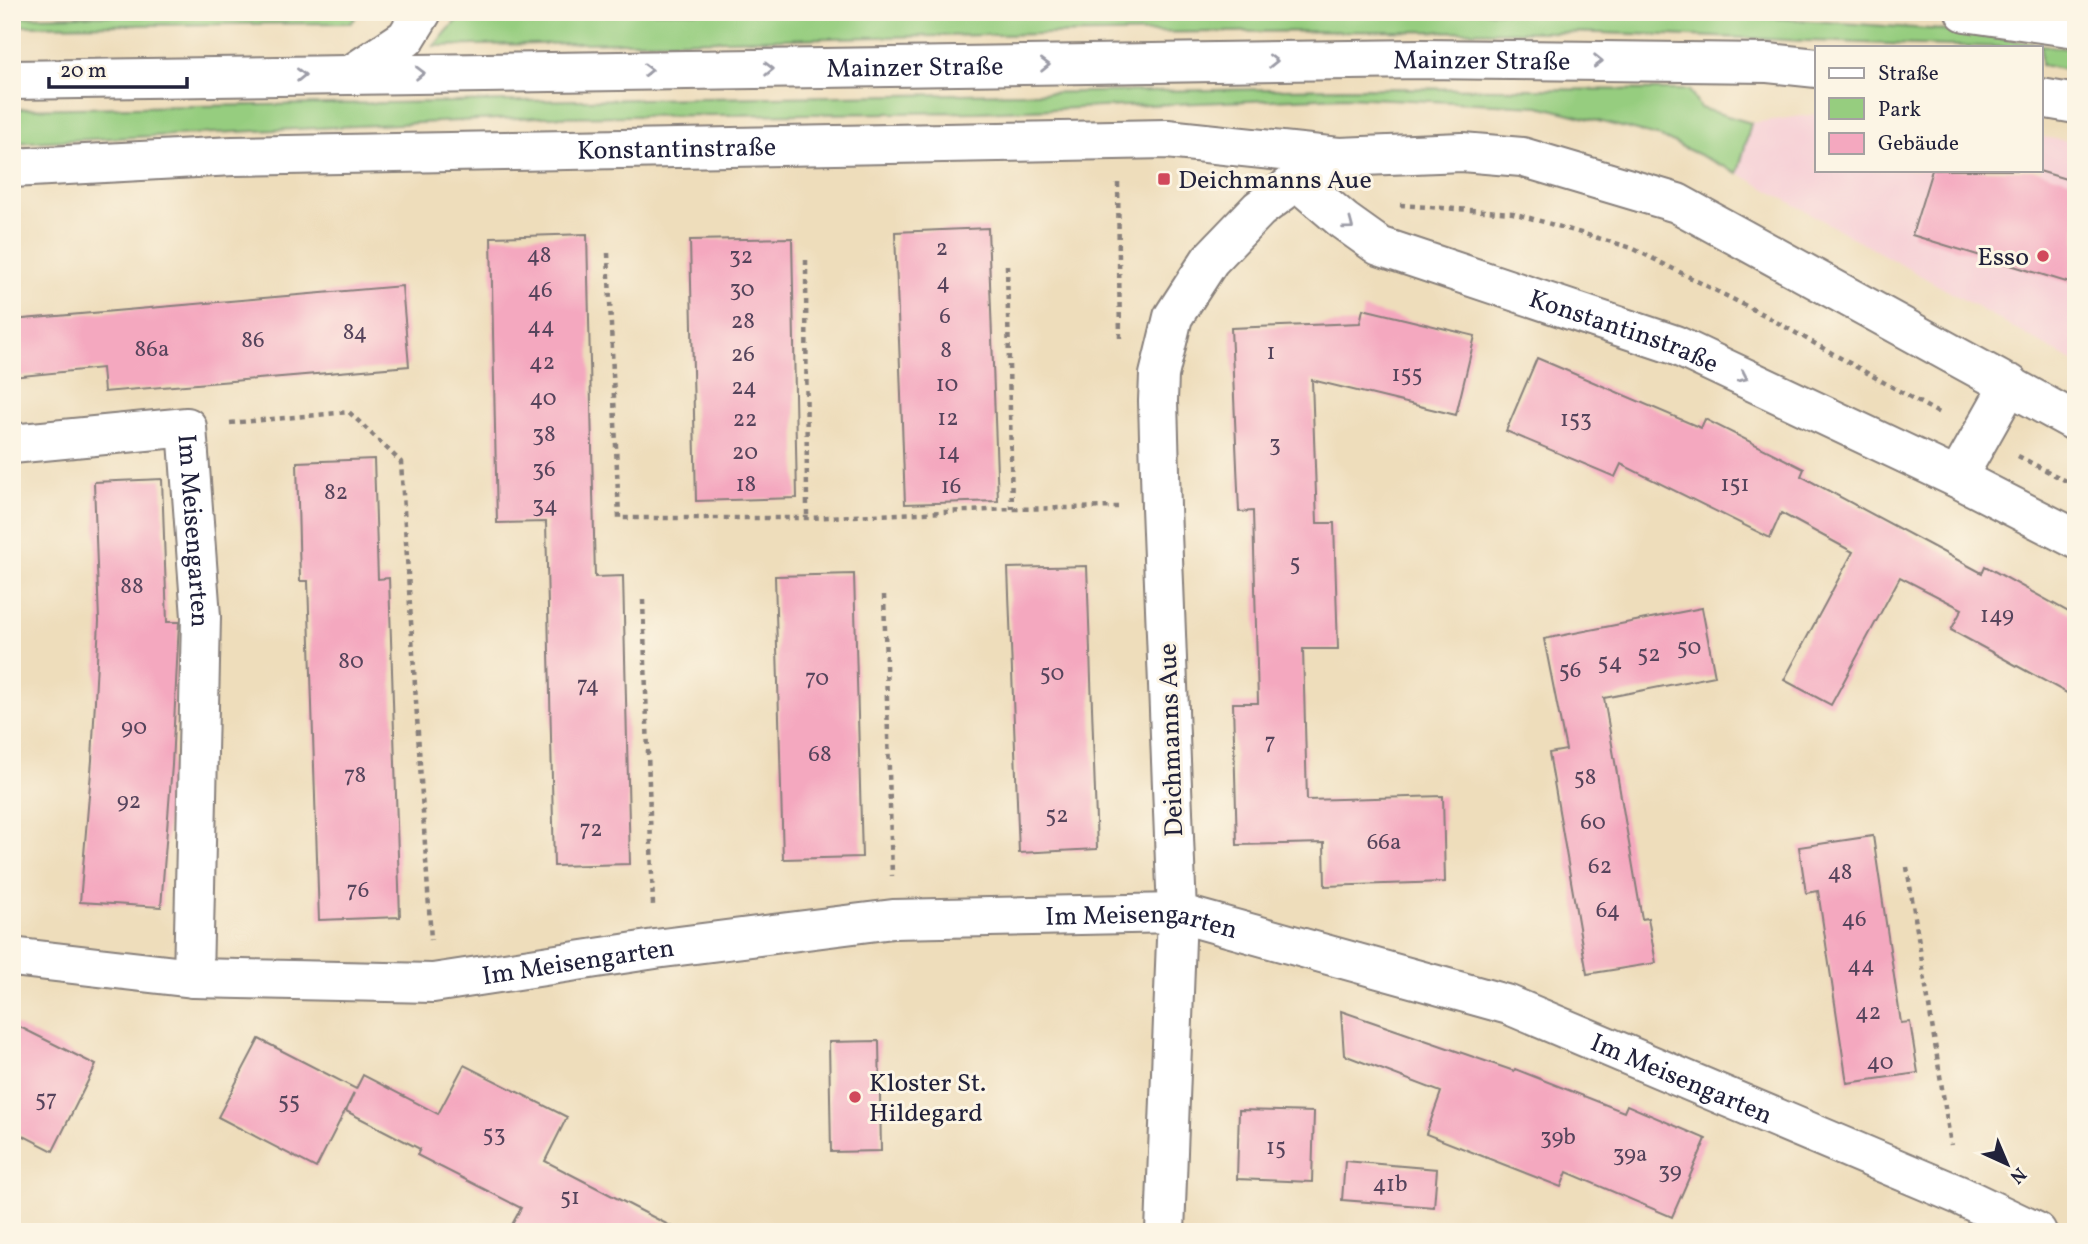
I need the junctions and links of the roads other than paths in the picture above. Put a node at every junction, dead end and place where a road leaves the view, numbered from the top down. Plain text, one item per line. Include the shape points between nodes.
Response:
1 (422, 12) edge
2 (1965, 12) edge
3 (2076, 28) edge
4 (1815, 68) edge
5 (352, 74) junction
6 (12, 80) edge
7 (2042, 98) edge
8 (2076, 104) edge
9 (1339, 157) junction
10 (12, 168) edge
11 (1297, 181) junction
12 (1210, 260) joint
13 (2010, 384) junction
14 (2076, 422) edge
15 (12, 444) edge
16 (1957, 478) junction
17 (2076, 539) edge
18 (1177, 913) junction
19 (12, 957) edge
20 (193, 978) junction
21 (1166, 1232) edge
22 (2037, 1232) edge

1 - 5 street via 406,38
2 - 3 street
5 -> 4 street, Mainzer Straße via 1421,59 1768,63
6 -> 5 street, Mainzer Straße
7 - 8 street
9 - 10 street, Konstantinstraße via 1167,139 233,156
9 - 11 street, Konstantinstraße
9 - 13 street, Konstantinstraße via 1462,152 1522,158 1677,203
11 - 12 street, Konstantinstraße via 1259,209
11 -> 16 street, Konstantinstraße via 1379,246 1675,345
12 - 18 street, Deichmanns Aue via 1173,317 1158,401
13 - 14 street, Konstantinstraße
13 - 16 street
15 - 20 street, Im Meisengarten via 187,427 201,617
16 - 17 street, Konstantinstraße
18 - 20 street, Im Meisengarten via 893,919 433,983
18 - 21 street, Deichmanns Aue
18 - 22 street, Im Meisengarten via 1509,1005
19 - 20 street, Im Meisengarten

